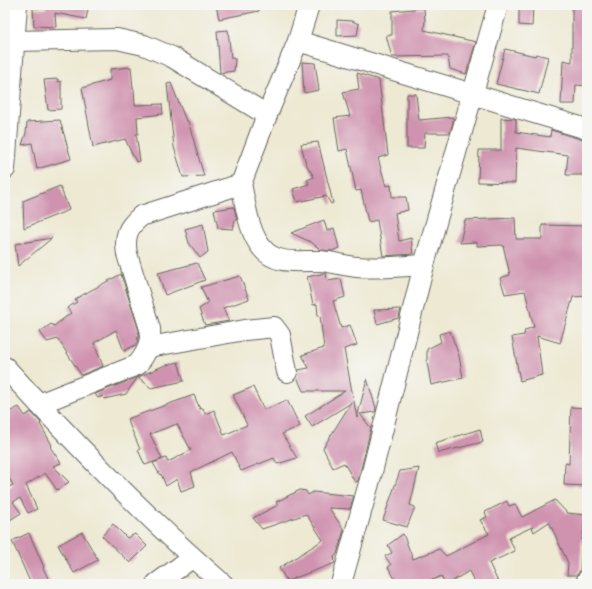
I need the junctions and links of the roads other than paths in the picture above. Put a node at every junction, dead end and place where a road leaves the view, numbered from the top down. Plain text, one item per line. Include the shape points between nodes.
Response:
1 (17, 5) edge
2 (309, 5) edge
3 (498, 5) edge
4 (15, 41) junction
5 (298, 41) junction
6 (472, 94) junction
7 (267, 115) junction
8 (587, 129) edge
9 (5, 169) edge
10 (241, 184) junction
11 (424, 264) junction
12 (149, 347) junction
13 (5, 367) edge
14 (287, 372) dead end
15 (39, 404) junction
16 (192, 558) junction
17 (587, 580) edge
18 (156, 584) edge
19 (222, 584) edge
20 (341, 584) edge
21 (587, 584) edge

1 - 4 street
2 - 5 street
3 - 6 street
4 - 7 street via 117,39 144,45 172,57
4 - 9 street
5 - 6 street
5 - 7 street
6 - 8 street
6 - 11 street
7 - 10 street
10 - 11 street via 252,231 262,248 274,258 377,268
10 - 12 street via 140,216 129,228 125,243 150,329
11 - 20 street
12 - 14 street via 274,327 280,335
12 - 15 street via 137,365
13 - 15 street
15 - 16 street via 106,475
16 - 18 street
16 - 19 street
17 - 21 street

